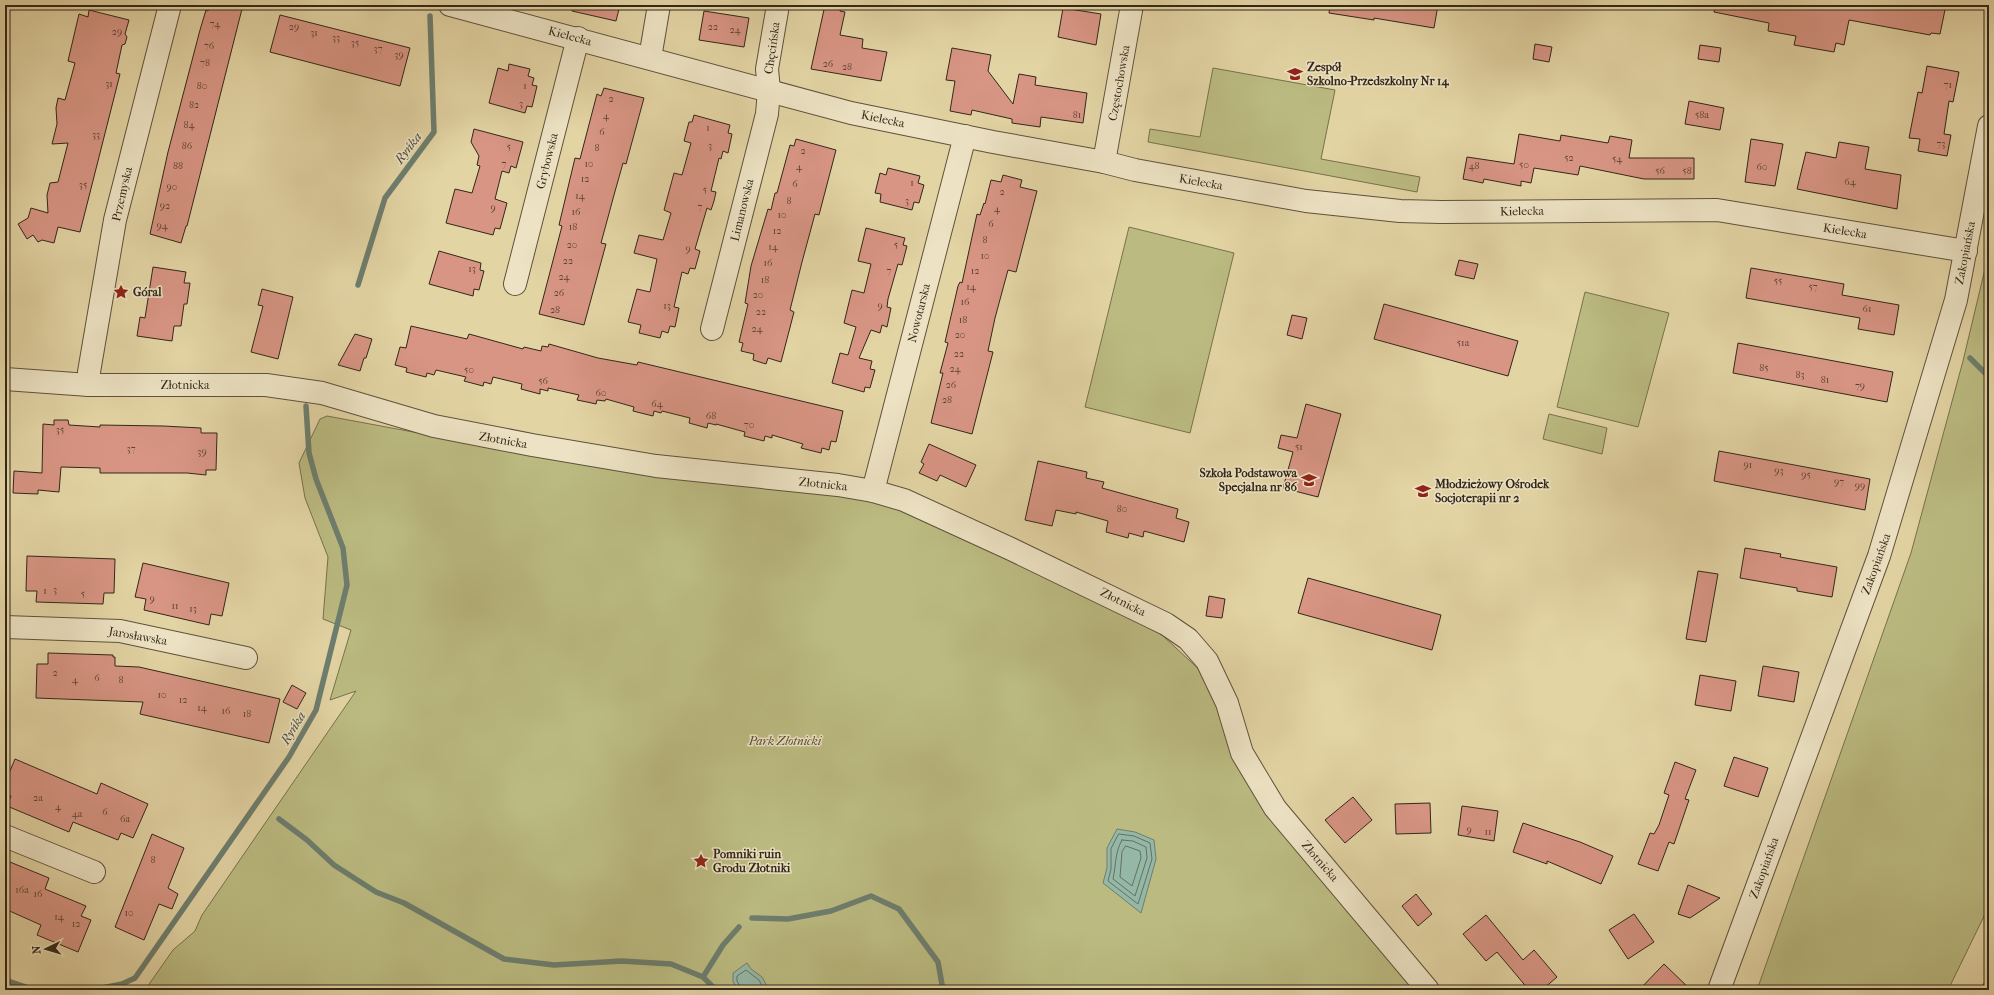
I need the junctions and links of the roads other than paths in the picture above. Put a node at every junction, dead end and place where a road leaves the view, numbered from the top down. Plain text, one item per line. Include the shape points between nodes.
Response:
1 (170, 5) edge
2 (450, 5) edge
3 (660, 5) edge
4 (778, 5) edge
5 (1132, 5) edge
6 (578, 38) junction
7 (650, 58) junction
8 (768, 90) junction
9 (1989, 126) edge
10 (965, 136) junction
11 (1104, 162) junction
12 (1966, 251) junction
13 (515, 284) dead end
14 (712, 329) dead end
15 (5, 379) edge
16 (89, 385) junction
17 (873, 491) junction
18 (5, 627) edge
19 (246, 658) dead end
20 (5, 836) edge
21 (94, 872) dead end
22 (1428, 990) edge
23 (1719, 990) edge

1 - 16 street, Przemyska via 116,220 89,372
2 - 6 street, Kielecka
3 - 7 street
4 - 8 street, Chęcińska via 767,69
5 - 11 street, Częstochowska
6 - 7 street, Kielecka
6 - 13 street, Grybowska
7 - 8 street, Kielecka
8 - 10 street, Kielecka via 844,111
8 - 14 street, Limanowska via 766,114
9 - 12 street, Zakopiańska
10 - 11 street, Kielecka
10 - 17 street, Nowotarska
11 - 12 street, Kielecka via 1306,201 1355,207 1441,212 1717,210
12 - 23 street, Zakopiańska via 1956,300 1879,556
15 - 16 street, Złotnicka
16 - 17 street, Złotnicka via 266,385 295,388 329,395 434,426 525,444 656,466
17 - 22 street, Złotnicka via 904,500 1011,549 1166,624 1188,639 1207,661 1227,703 1242,753 1275,808
18 - 19 street, Jarosławska via 120,630
20 - 21 street

